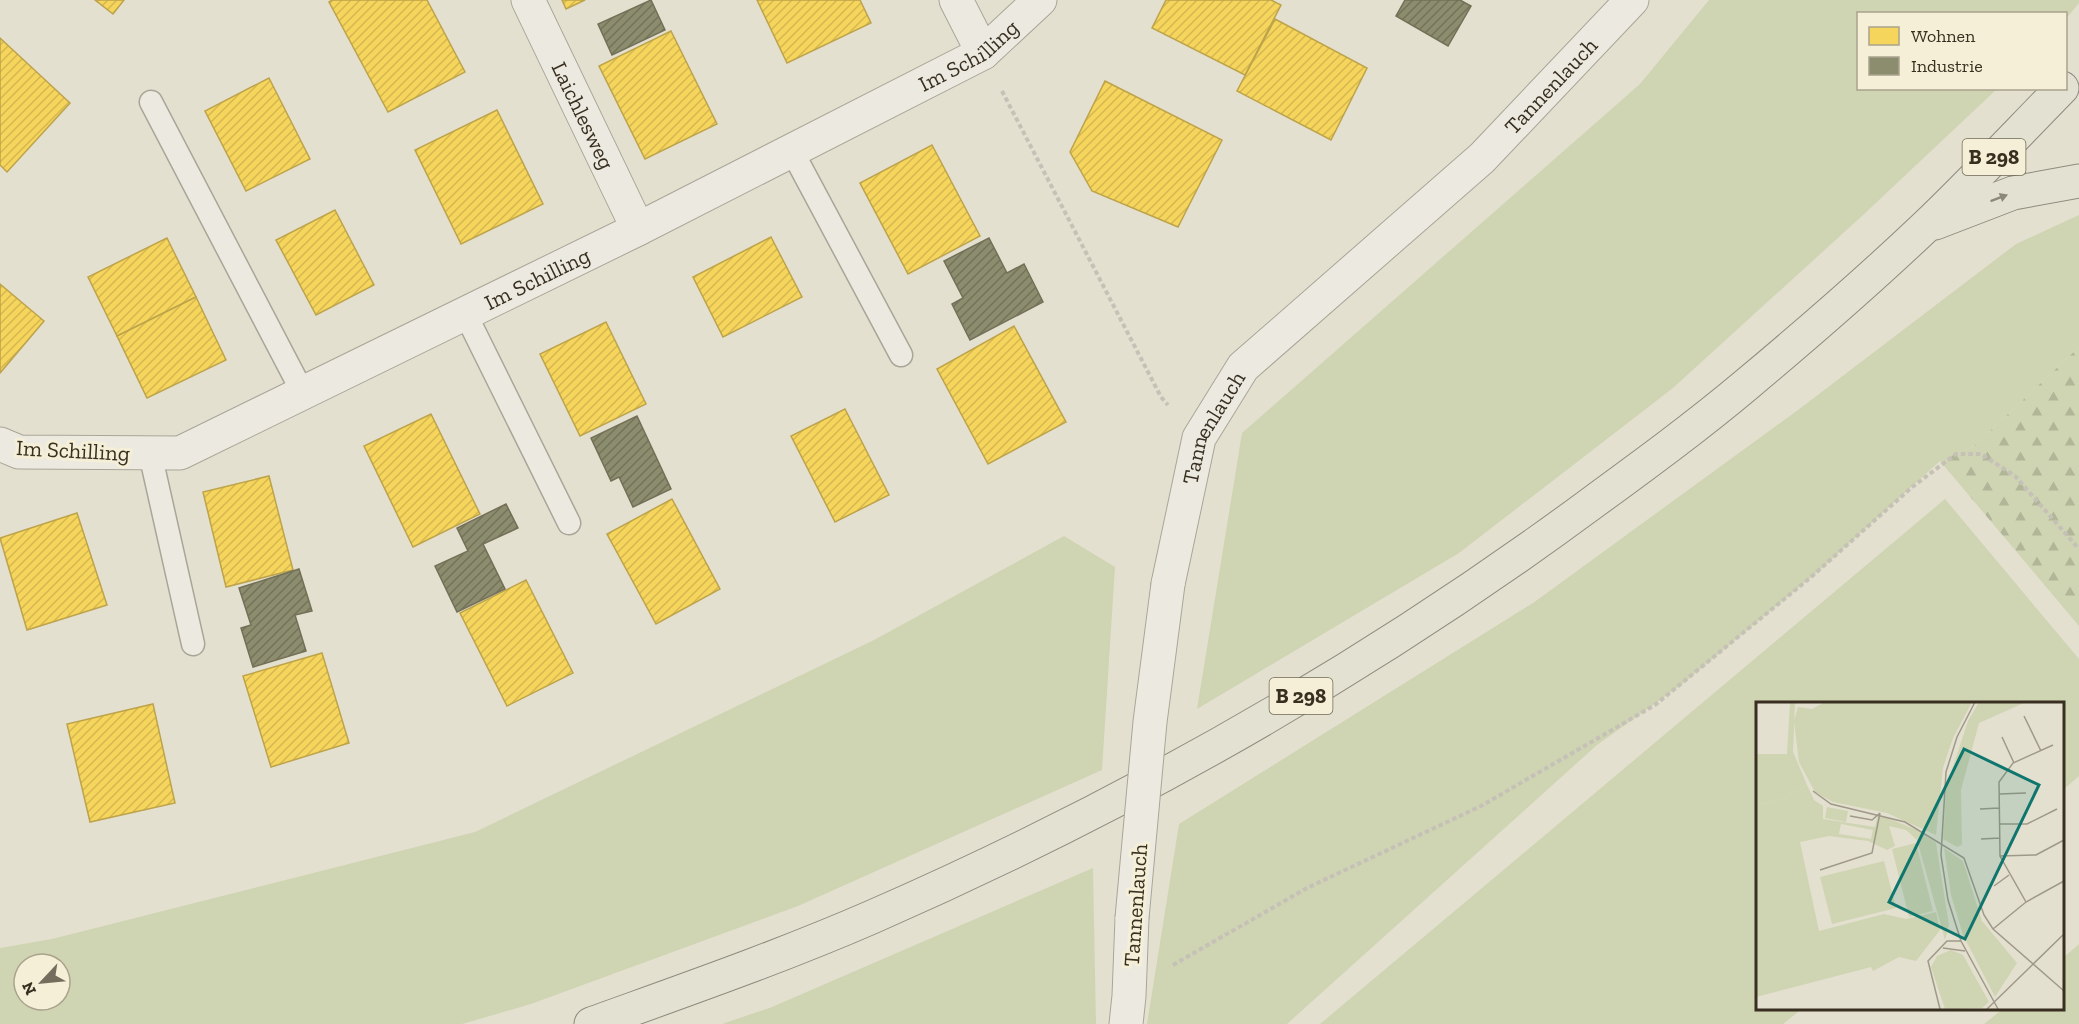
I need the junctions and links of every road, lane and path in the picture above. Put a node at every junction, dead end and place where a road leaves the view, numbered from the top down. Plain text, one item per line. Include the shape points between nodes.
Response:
1 (528, 0) edge
2 (956, 0) edge
3 (1040, 0) edge
4 (1632, 0) edge
5 (983, 53) junction
6 (2079, 71) edge
7 (2067, 84) edge
8 (2060, 90) edge
9 (151, 102) dead end
10 (792, 151) junction
11 (2079, 181) edge
12 (1925, 226) junction
13 (638, 229) junction
14 (465, 314) junction
15 (901, 355) dead end
16 (303, 393) junction
17 (1199, 438) junction
18 (0, 444) edge
19 (150, 453) junction
20 (569, 523) dead end
21 (2079, 549) edge
22 (193, 644) dead end
23 (1128, 1010) edge
24 (591, 1024) edge

1 - 13 street, Laichlesweg
2 - 5 street
3 - 5 street, Im Schilling
4 - 17 street, Tannenlauch via 1482,158 1243,367
5 - 10 street, Im Schilling
5 - 17 path via 1161,397
6 - 7 main road
8 - 12 main road, B 298
9 - 16 lane
10 - 13 street, Im Schilling
10 - 15 lane
12 -> 11 main road via 2013,193
12 - 24 main road, B 298 via 1743,388 1665,450 1472,590 1385,646 1191,760 987,864 770,958
13 - 14 street, Im Schilling
14 - 16 street, Im Schilling
14 - 20 lane
16 - 19 street, Im Schilling via 180,453
17 - 23 street, Tannenlauch, bridge via 1168,584 1150,722 1132,918
18 - 19 street, Im Schilling via 19,452
19 - 22 lane
21 - 23 path via 2015,476 1981,454 1956,454 1655,705 1481,806 1307,888 1184,957

